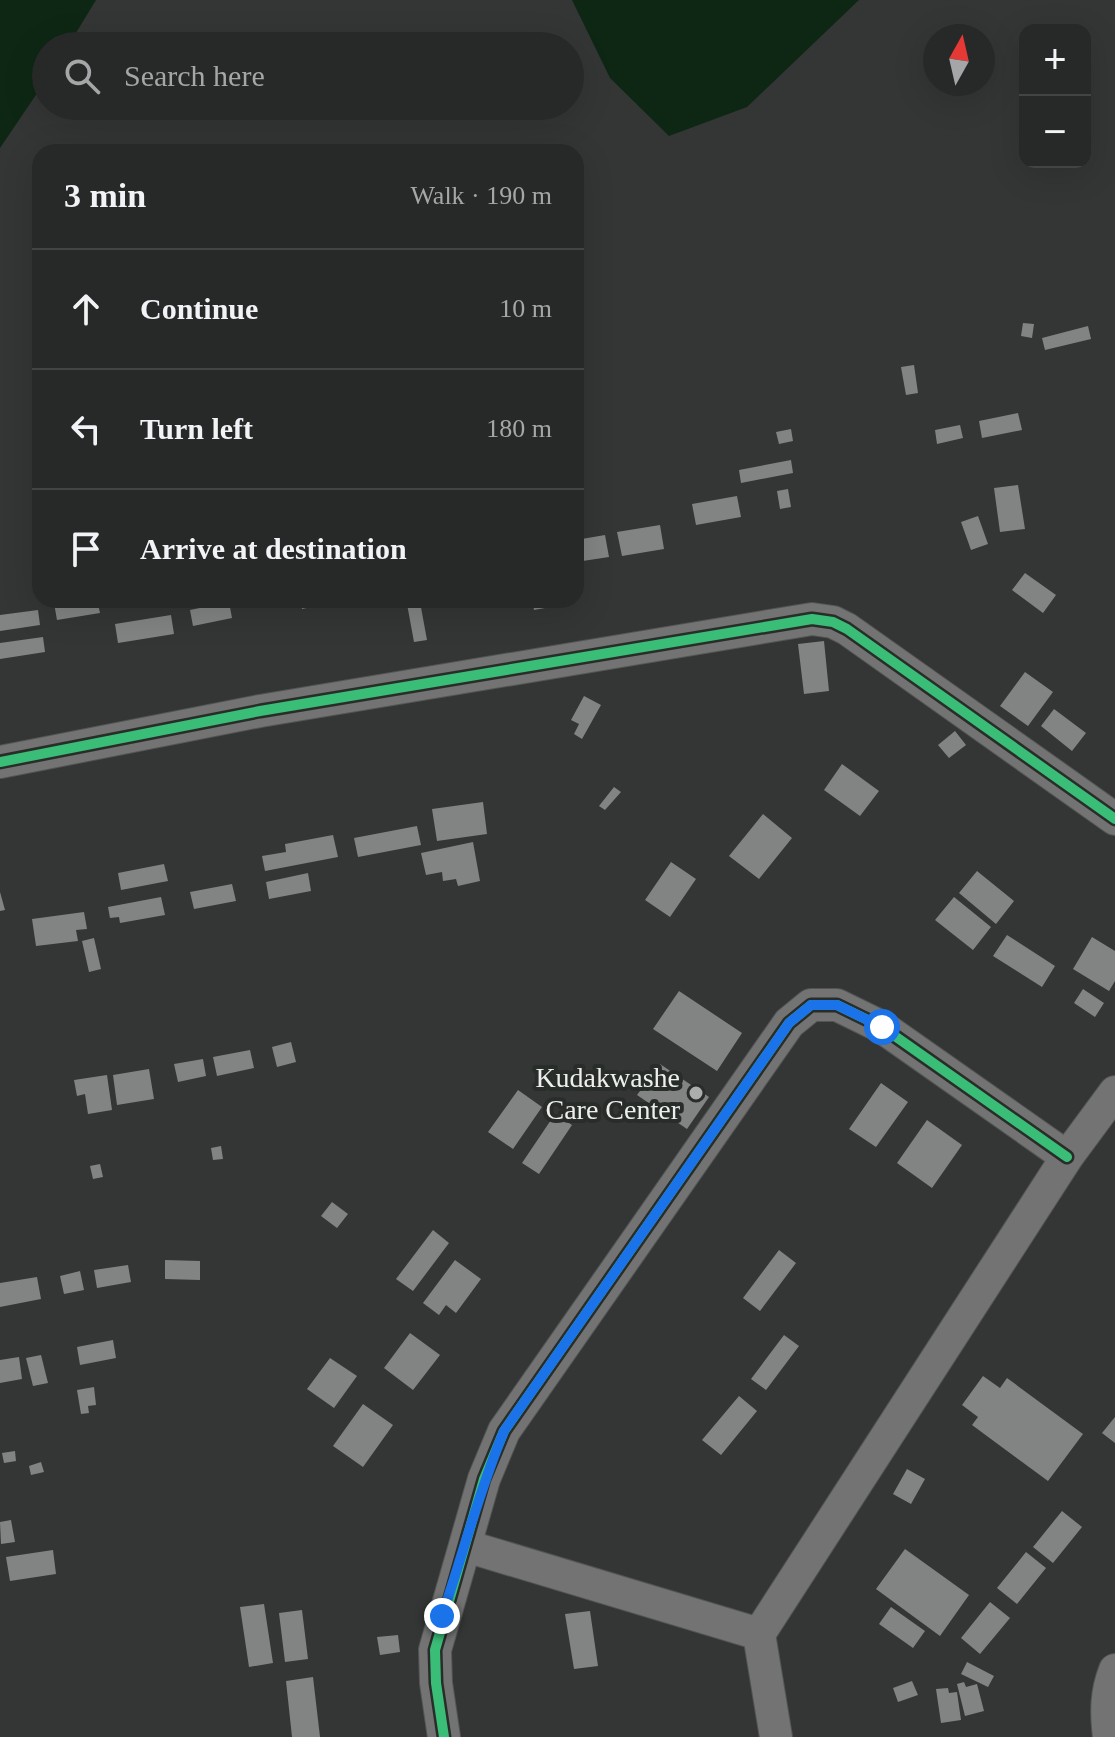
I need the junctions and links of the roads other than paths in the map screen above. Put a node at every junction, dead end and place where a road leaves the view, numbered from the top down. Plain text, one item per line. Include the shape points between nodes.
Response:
1 (0, 762) edge
2 (1115, 819) edge
3 (1115, 1092) edge
4 (1067, 1157) junction
5 (466, 1546) junction
6 (759, 1634) junction
7 (1115, 1670) edge
8 (444, 1737) edge
9 (776, 1737) edge
10 (1109, 1737) edge

1 - 2 street via 260,711 812,619 847,629
3 - 4 street
4 - 5 street via 882,1027 837,1005 811,1005 789,1023 504,1431
4 - 6 street
5 - 6 street
5 - 8 street via 435,1650
6 - 9 street
7 - 10 street via 1108,1688

